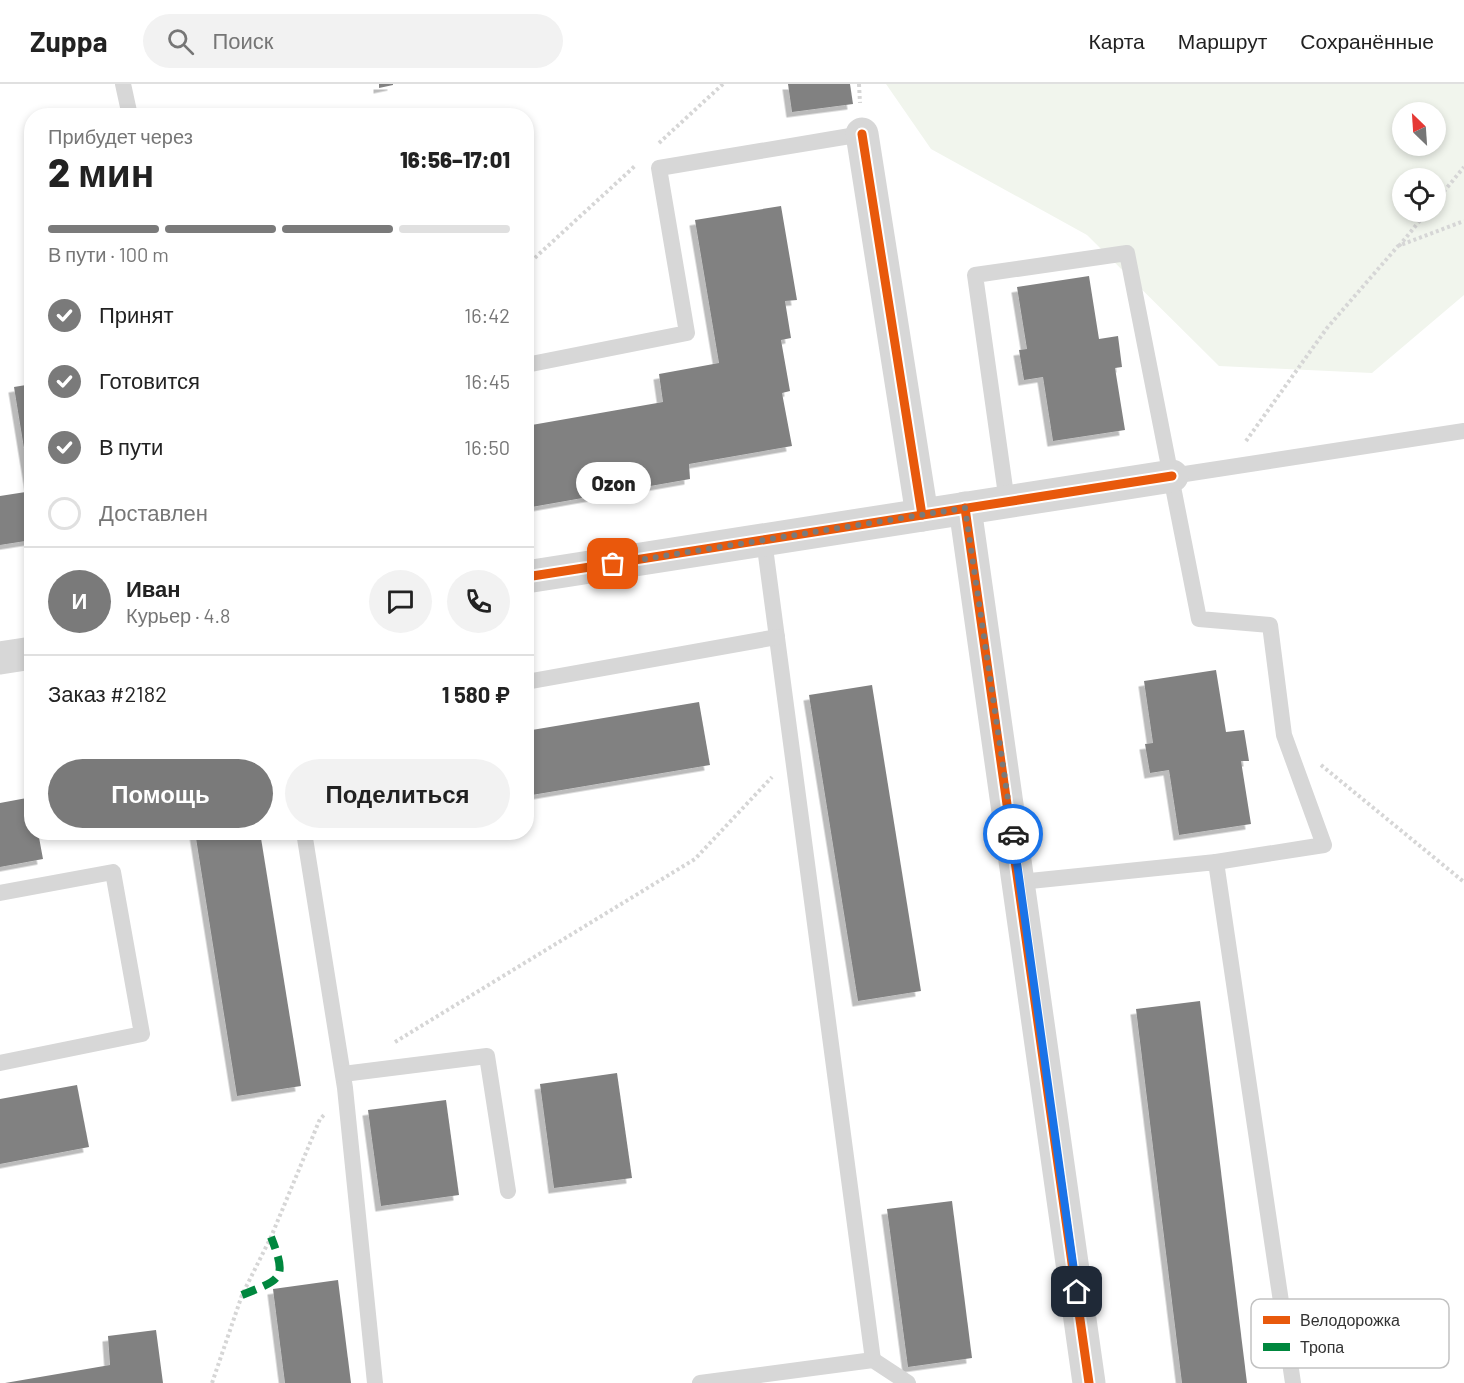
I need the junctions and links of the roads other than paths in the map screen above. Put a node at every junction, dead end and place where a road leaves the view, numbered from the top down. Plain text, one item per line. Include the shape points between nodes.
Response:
1 (123, 84) edge
2 (128, 108) edge
3 (862, 134) joint
4 (534, 362) edge
5 (1464, 431) edge
6 (1172, 476) junction
7 (1007, 502) junction
8 (965, 508) junction
9 (922, 515) junction
10 (764, 540) junction
11 (534, 576) edge
12 (777, 637) junction
13 (24, 654) edge
14 (0, 658) edge
15 (534, 681) edge
16 (304, 840) edge
17 (1216, 862) junction
18 (1020, 882) junction
19 (0, 893) edge
20 (0, 1063) edge
21 (344, 1081) junction
22 (508, 1191) dead end
23 (1281, 1299) edge
24 (873, 1360) junction
25 (1291, 1368) edge
26 (375, 1383) edge
27 (700, 1383) edge
28 (908, 1383) edge
29 (1089, 1383) edge
30 (1293, 1383) edge

1 - 2 lane
3 - 4 lane via 659,168 687,333
3 - 9 street
5 - 6 lane
6 - 7 street
6 - 7 lane via 1127,254 975,275
6 - 17 lane via 1199,619 1270,625 1284,735 1324,845
7 - 8 street
8 - 9 street
8 - 18 street
9 - 10 street
10 - 11 street
10 - 12 lane
12 - 15 lane
12 - 24 lane
13 - 14 street
16 - 21 lane
17 - 18 lane
17 - 23 lane
18 - 29 street
19 - 20 lane via 112,872 142,1034
21 - 22 lane via 487,1056
21 - 26 lane
24 - 27 lane
24 - 28 lane
25 - 30 lane

